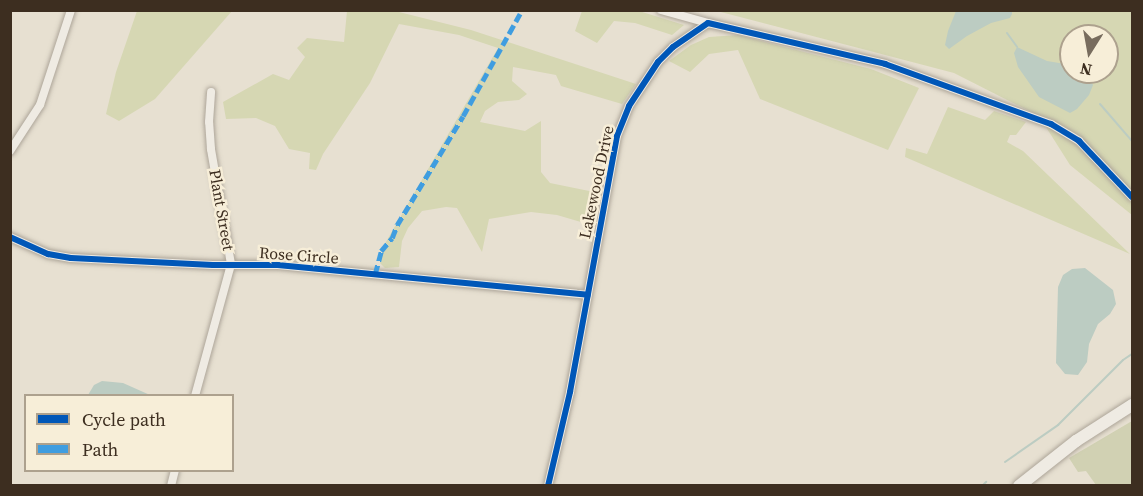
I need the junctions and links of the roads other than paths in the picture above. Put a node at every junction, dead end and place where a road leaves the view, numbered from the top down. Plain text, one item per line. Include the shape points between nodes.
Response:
1 (71, 10) edge
2 (661, 10) edge
3 (708, 23) junction
4 (211, 93) dead end
5 (10, 151) edge
6 (1132, 194) edge
7 (10, 237) edge
8 (231, 264) junction
9 (588, 295) junction
10 (196, 394) edge
11 (1132, 405) edge
12 (548, 486) edge
13 (1019, 486) edge

1 - 5 street via 40,105
2 - 3 street
3 - 6 street via 885,64 1051,124 1079,141
3 - 9 street, Lakewood Drive via 658,62 623,118
4 - 8 street, Plant Street via 211,149
7 - 8 street, Rose Circle via 48,254 71,258
8 - 9 street, Rose Circle via 407,276
8 - 10 street, Plant Street
9 - 12 street, Lakewood Drive
11 - 13 main road via 1076,441

